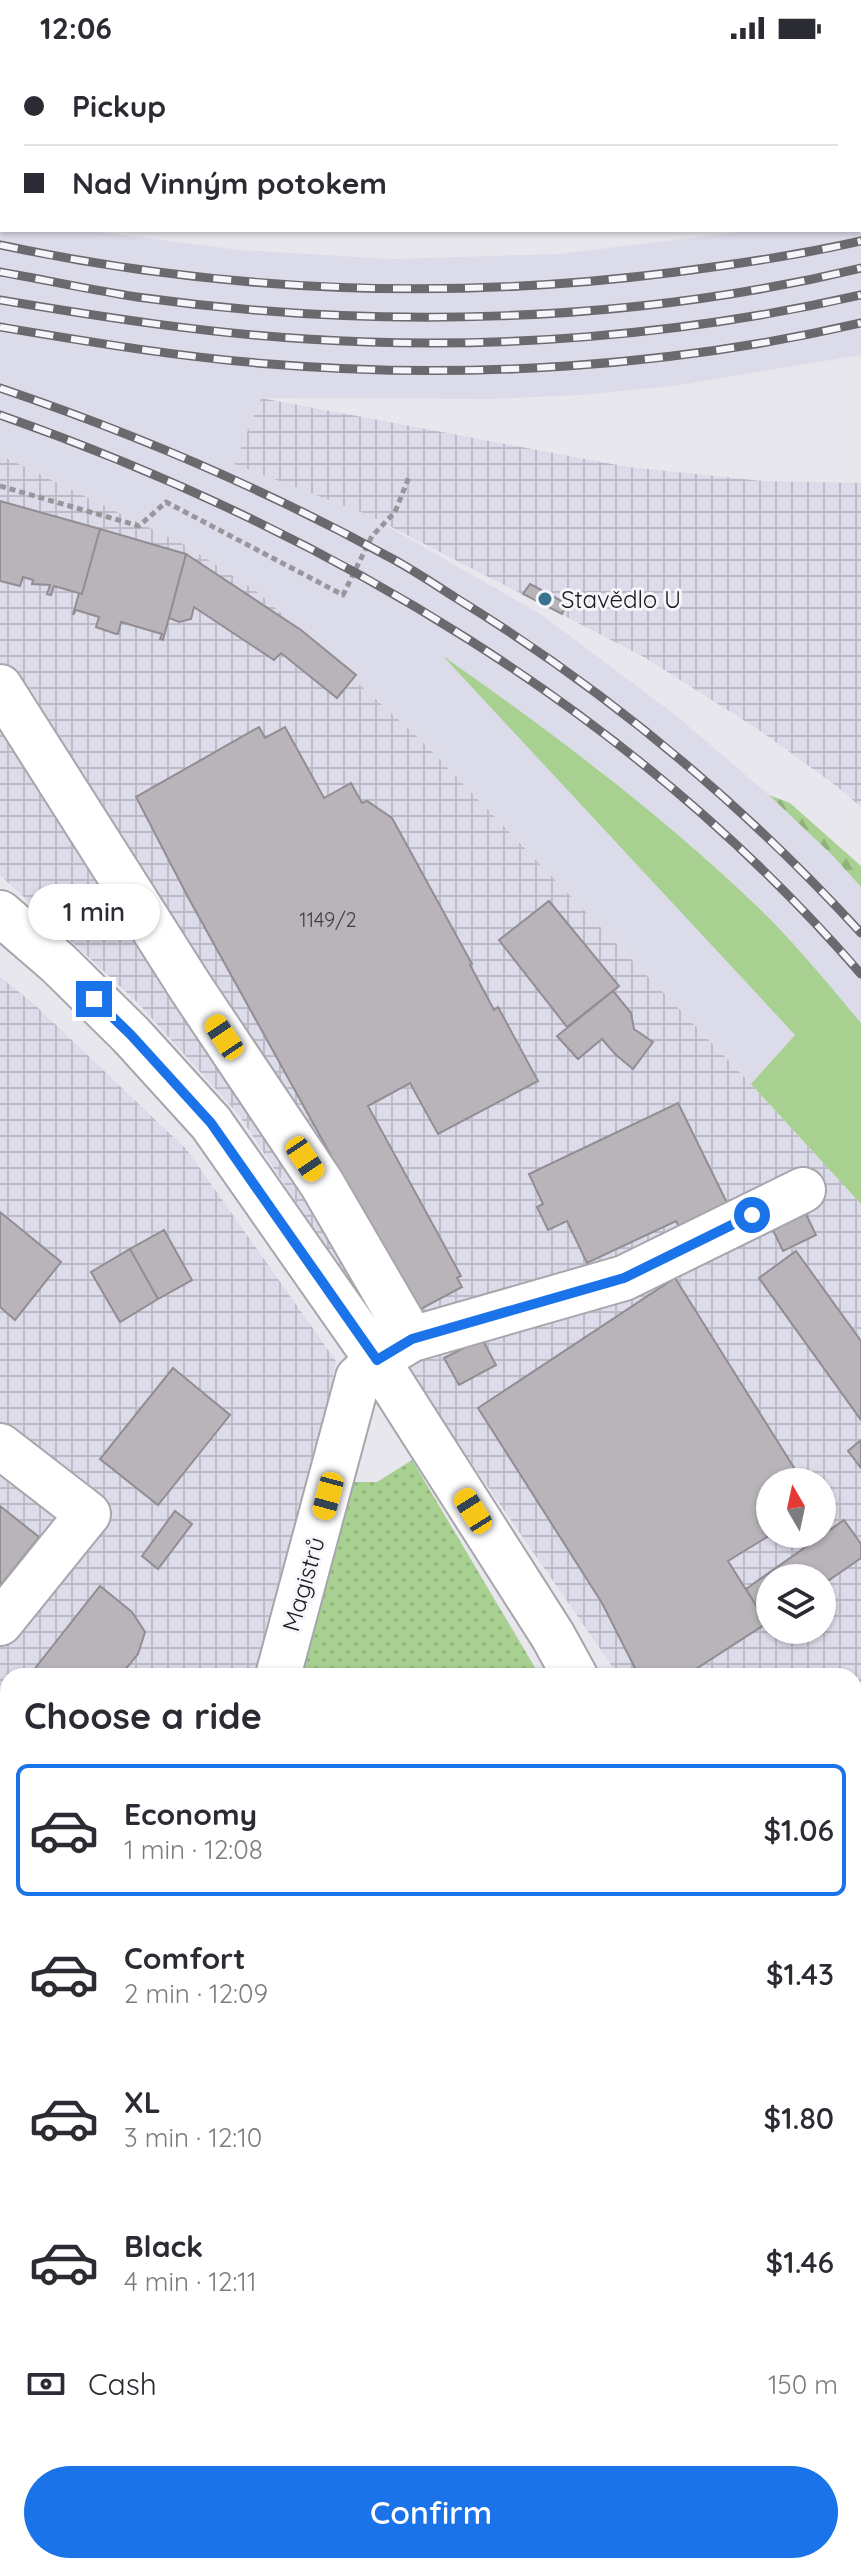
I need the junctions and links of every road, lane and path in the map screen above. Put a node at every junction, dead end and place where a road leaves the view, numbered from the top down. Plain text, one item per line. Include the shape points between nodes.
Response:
1 (409, 477) dead end
2 (0, 486) edge
3 (0, 687) edge
4 (0, 913) edge
5 (803, 1190) dead end
6 (395, 1349) junction
7 (348, 1419) junction
8 (0, 1446) edge
9 (364, 1483) dead end
10 (0, 1623) edge
11 (280, 1668) edge
12 (571, 1668) edge

1 - 2 path via 395,512 372,536 343,595 166,502 139,526
3 - 6 street via 322,1184
4 - 6 street via 131,1035 211,1123
5 - 6 street via 624,1278
6 - 7 street, Magistrů via 358,1378
6 - 12 street
7 - 9 street via 366,1433
7 - 11 street, Magistrů
8 - 10 street via 88,1514

